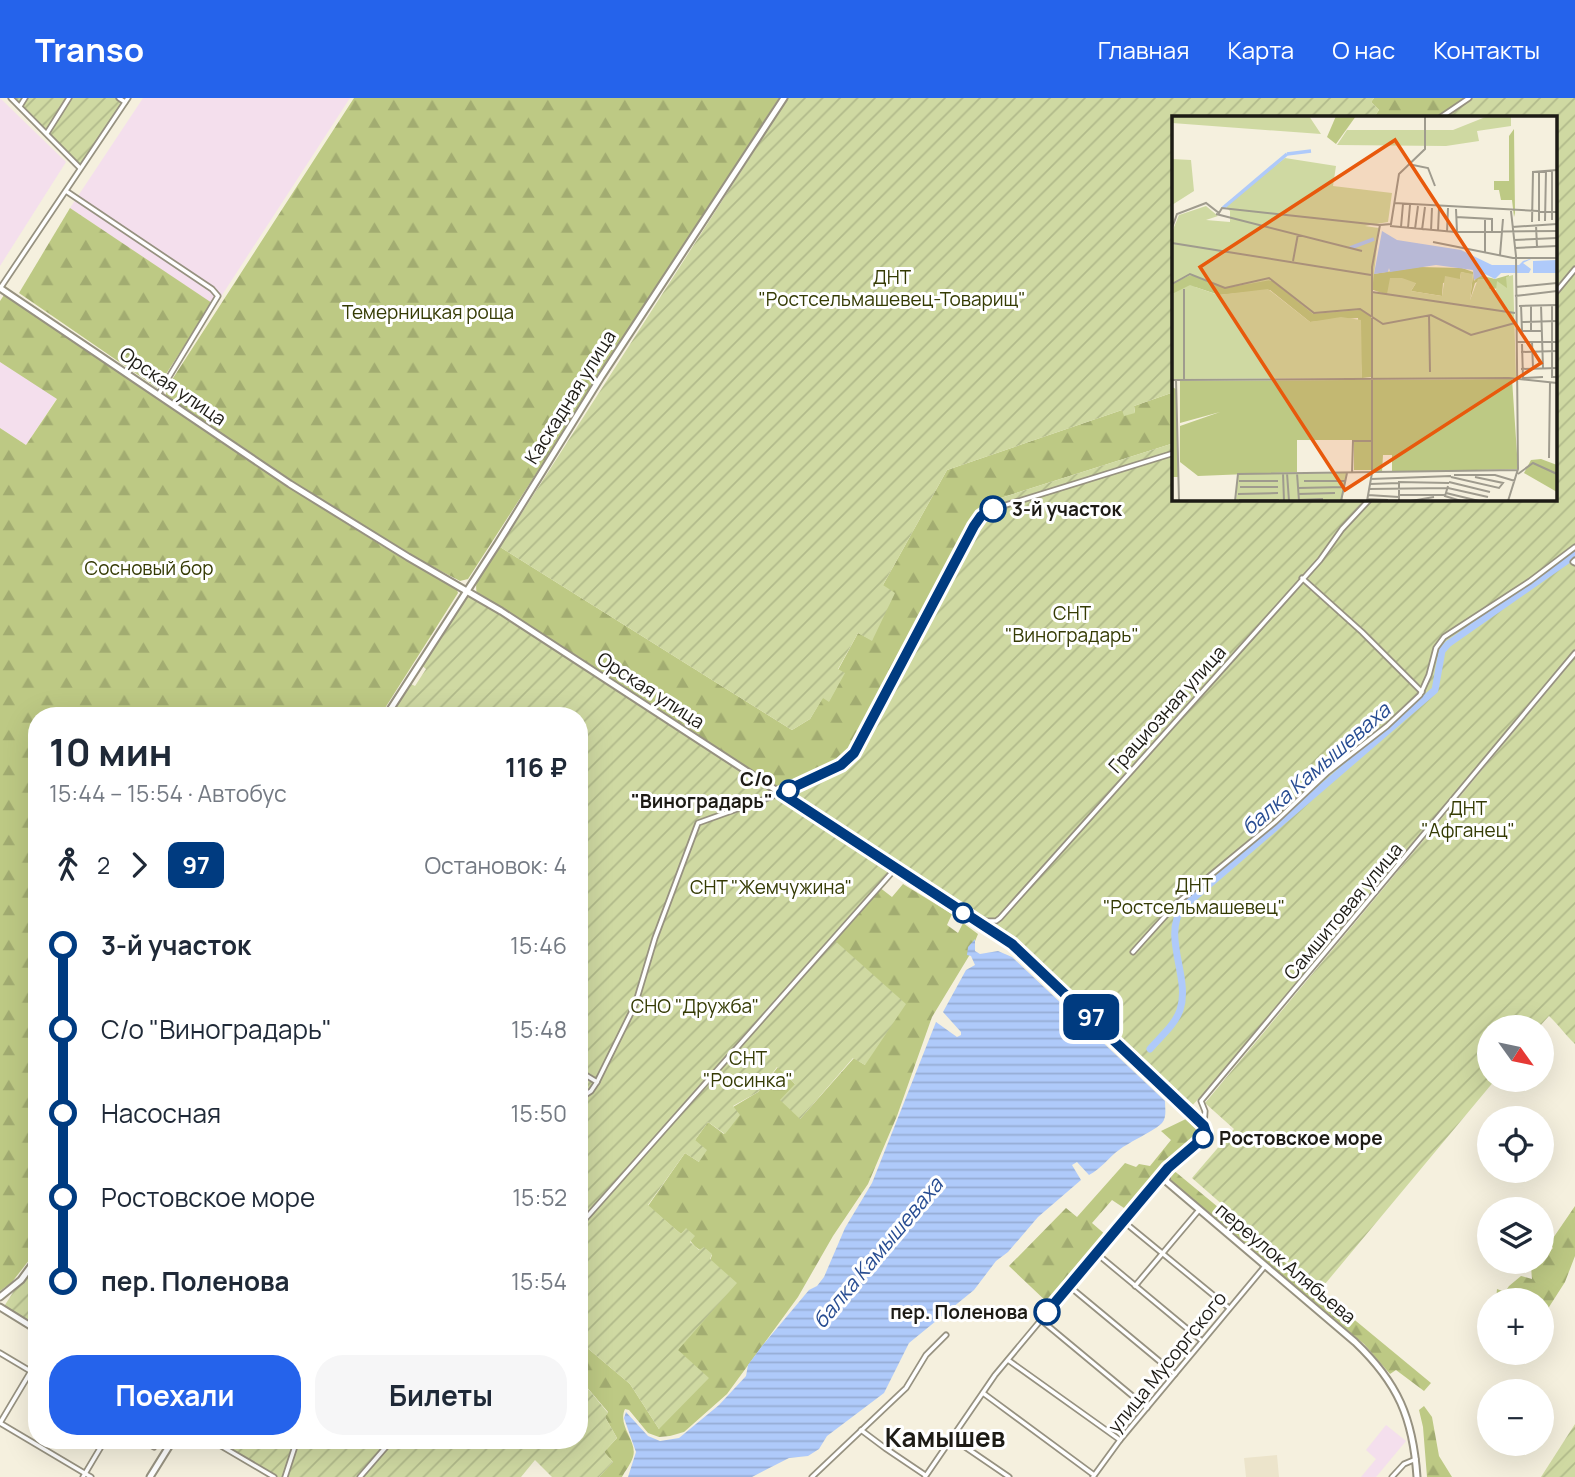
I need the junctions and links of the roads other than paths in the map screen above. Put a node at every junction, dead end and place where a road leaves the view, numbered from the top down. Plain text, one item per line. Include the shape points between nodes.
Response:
1 (12, 98) edge
2 (25, 98) edge
3 (69, 98) edge
4 (119, 98) edge
5 (784, 98) edge
6 (1469, 98) edge
7 (126, 100) edge
8 (20, 106) junction
9 (1442, 116) edge
10 (47, 133) junction
11 (80, 169) junction
12 (66, 191) junction
13 (1575, 269) edge
14 (0, 289) edge
15 (1558, 290) edge
16 (158, 395) junction
17 (1172, 454) edge
18 (1369, 500) edge
19 (1575, 547) edge
20 (1302, 578) junction
21 (466, 590) junction
22 (1575, 653) edge
23 (1422, 692) junction
24 (392, 707) edge
25 (781, 793) junction
26 (895, 869) junction
27 (975, 920) junction
28 (1133, 951) dead end
29 (588, 1076) edge
30 (597, 1082) junction
31 (588, 1093) edge
32 (1204, 1126) junction
33 (1168, 1168) junction
34 (1199, 1210) junction
35 (588, 1216) edge
36 (1123, 1220) junction
37 (1096, 1253) junction
38 (1162, 1253) junction
39 (1265, 1265) junction
40 (28, 1270) edge
41 (1069, 1286) junction
42 (1135, 1286) junction
43 (0, 1297) edge
44 (0, 1307) edge
45 (1229, 1308) junction
46 (1041, 1320) junction
47 (28, 1324) edge
48 (946, 1335) dead end
49 (1202, 1341) junction
50 (0, 1353) edge
51 (1008, 1360) junction
52 (28, 1369) edge
53 (1175, 1374) junction
54 (28, 1376) edge
55 (983, 1393) junction
56 (1147, 1409) junction
57 (0, 1423) edge
58 (861, 1430) junction
59 (952, 1438) junction
60 (28, 1440) edge
61 (1121, 1440) junction
62 (42, 1449) edge
63 (100, 1449) edge
64 (167, 1449) edge
65 (226, 1449) edge
66 (294, 1449) edge
67 (384, 1449) edge
68 (1416, 1459) junction
69 (84, 1475) edge
70 (925, 1476) edge
71 (1094, 1476) edge
72 (91, 1477) edge
73 (150, 1477) edge
74 (274, 1477) edge
75 (285, 1477) edge
76 (360, 1477) edge
77 (812, 1477) edge
78 (1009, 1477) edge
79 (1392, 1477) edge
80 (1417, 1477) edge

1 - 8 street
2 - 8 street
3 - 10 street
4 - 7 street
5 - 21 main road, Каскадная улица
6 - 9 street
7 - 11 street
8 - 10 street
10 - 11 street
11 - 12 street
12 - 14 street
12 - 16 street via 218,296
13 - 15 street
14 - 16 main road, Орская улица
16 - 21 main road, Орская улица via 299,490
17 - 25 street via 981,516 854,753 841,765
18 - 20 street, Грациозная улица
19 - 23 street via 1444,638 1436,648
20 - 23 street
20 - 27 street, Грациозная улица via 1000,918
21 - 24 main road, Каскадная улица
21 - 25 main road, Орская улица
22 - 32 street, Самшитовая улица via 1201,1101
23 - 28 street via 1177,902
25 - 26 main road, Орская улица
25 - 30 street via 698,822 635,1005
26 - 27 main road, Орская улица
26 - 35 street
27 - 32 main road, Орская улица via 1030,960
29 - 30 street
30 - 31 street
32 - 33 main road via 1203,1138
33 - 34 main road, переулок Алябьева via 1169,1185
33 - 36 street
34 - 38 street
34 - 39 main road, переулок Алябьева
36 - 37 street
36 - 38 street
37 - 41 street
37 - 42 street
38 - 42 street
38 - 45 street
39 - 45 street, улица Мусоргского
39 - 68 main road, переулок Алябьева via 1355,1342 1391,1383 1407,1415
40 - 43 main road
41 - 46 street
41 - 53 street
42 - 49 street
44 - 47 main road
45 - 49 street, улица Мусоргского
46 - 51 street
46 - 56 street
48 - 58 street via 926,1354 906,1388
49 - 53 street, улица Мусоргского
50 - 52 street
51 - 55 street
51 - 61 street
53 - 56 street, улица Мусоргского
54 - 57 street
55 - 59 street
55 - 71 street
56 - 61 street, улица Мусоргского
57 - 60 street
58 - 70 street
58 - 77 street
59 - 70 street
59 - 78 street
61 - 71 street, улица Мусоргского
62 - 69 street
63 - 69 street
64 - 73 main road
65 - 74 street
66 - 75 street
67 - 76 street
68 - 79 street
68 - 80 main road, переулок Алябьева
69 - 72 street

